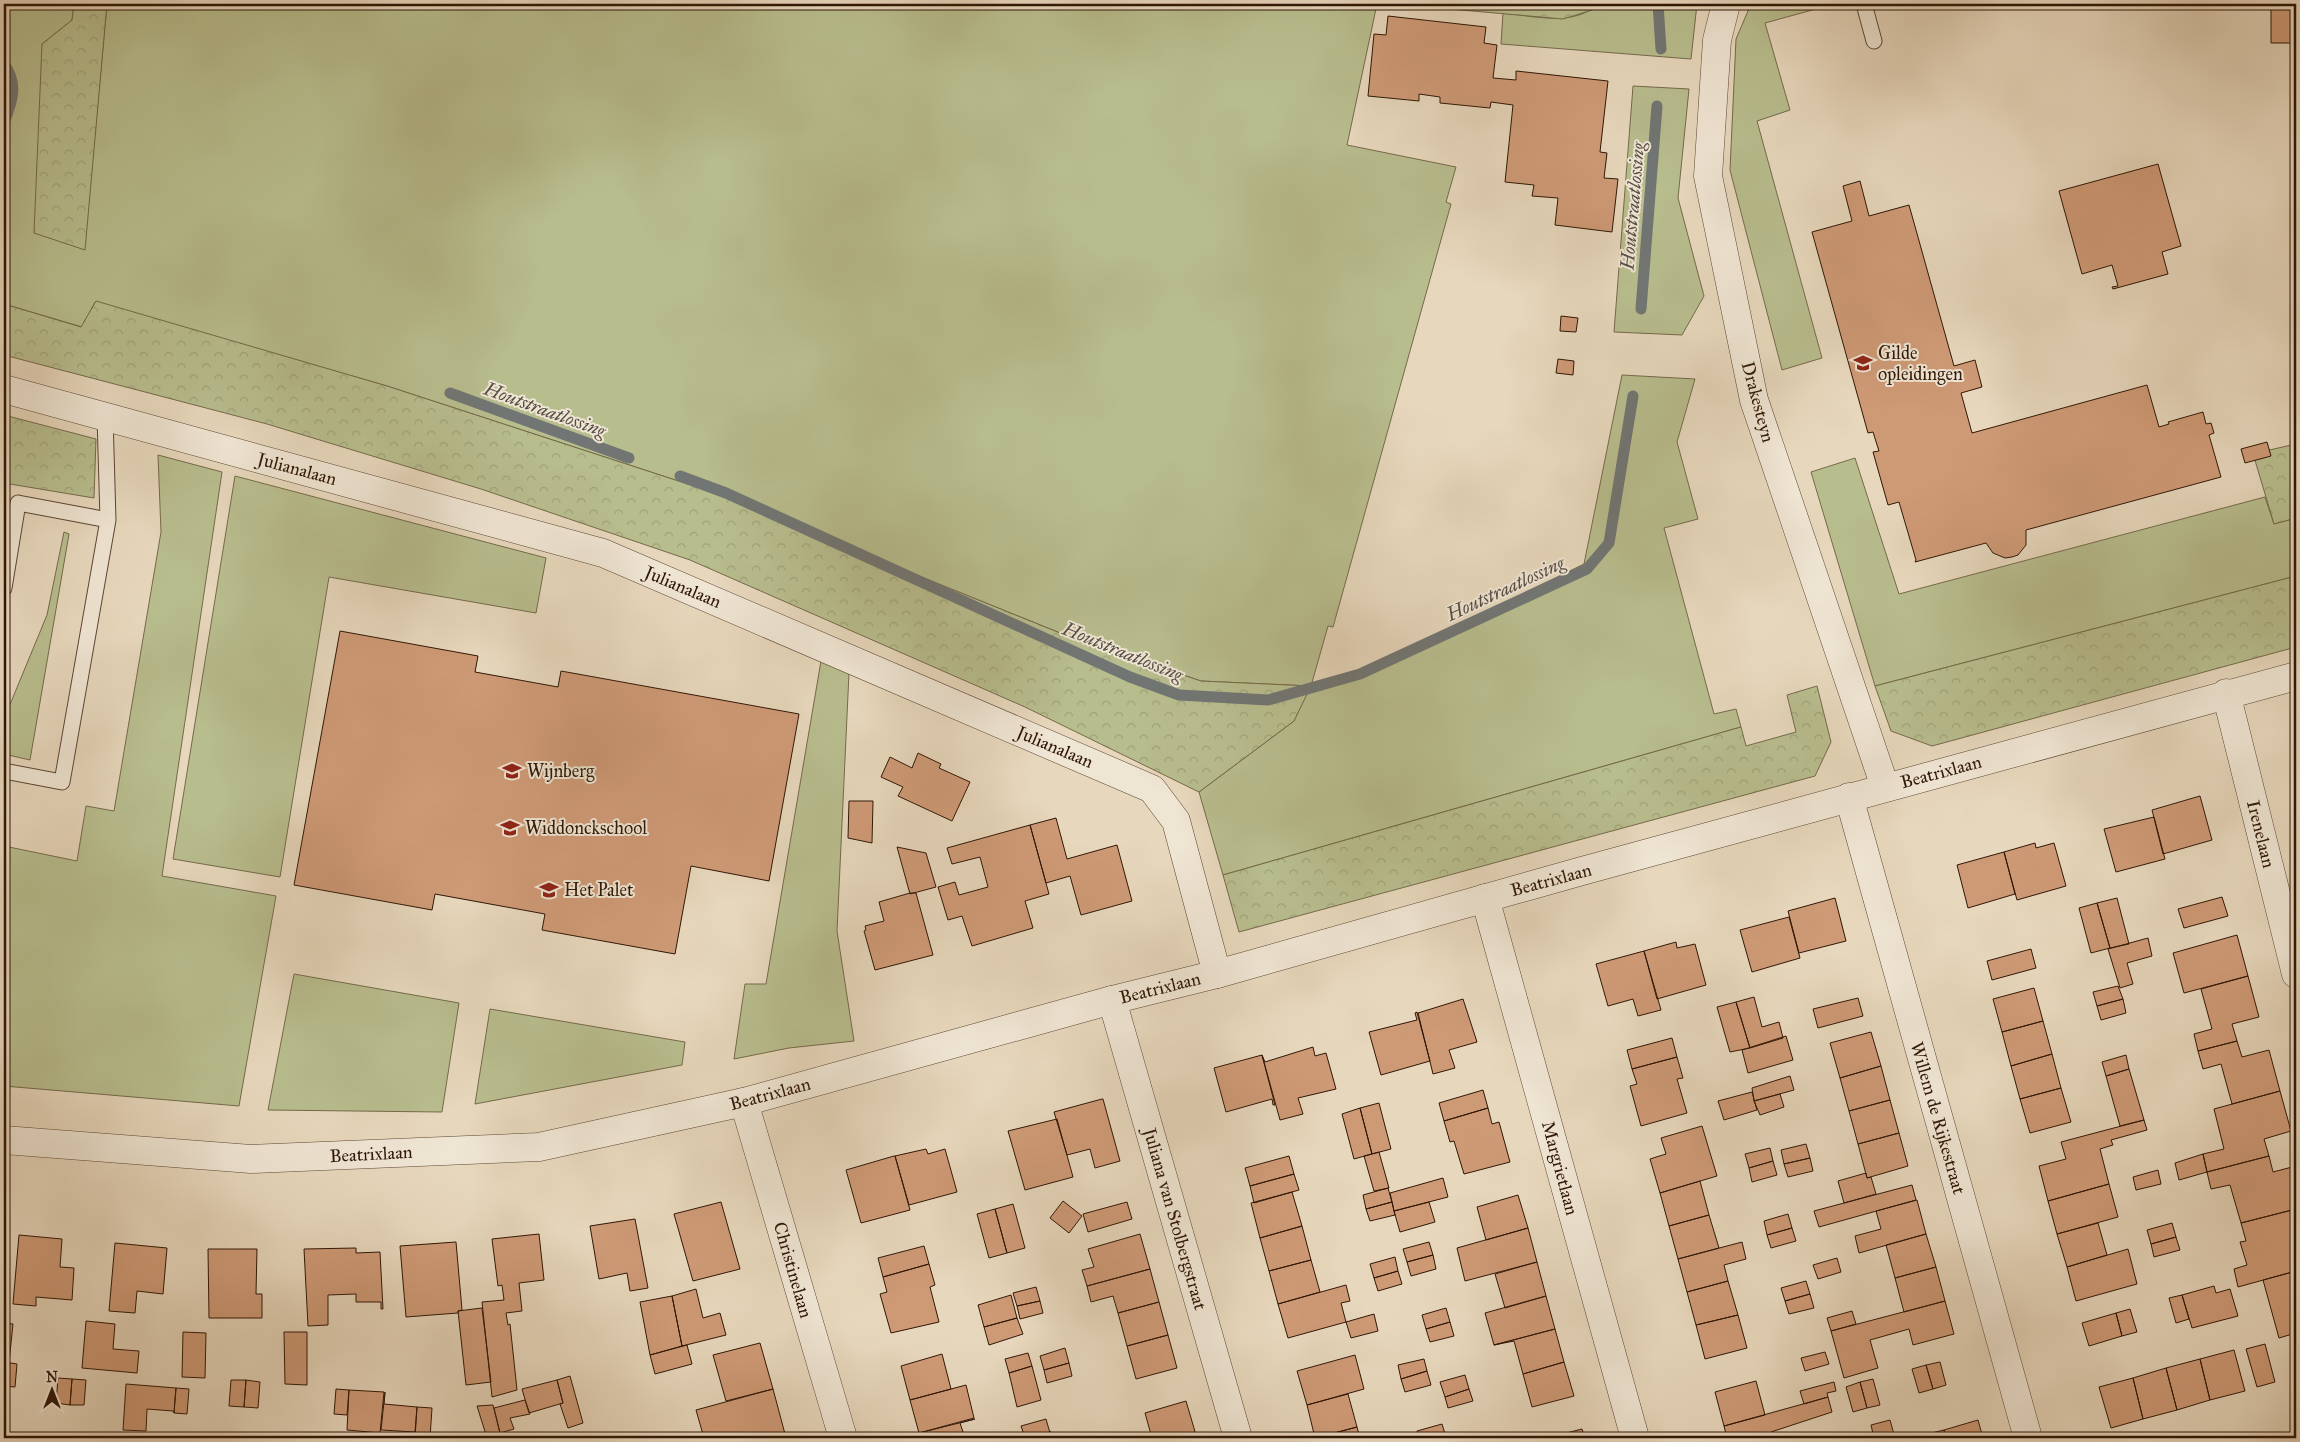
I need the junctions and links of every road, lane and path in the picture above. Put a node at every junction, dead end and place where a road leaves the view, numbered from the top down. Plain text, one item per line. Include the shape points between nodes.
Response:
1 (1726, 4) edge
2 (1864, 4) edge
3 (1874, 41) dead end
4 (4, 388) edge
5 (105, 416) junction
6 (108, 520) junction
7 (4, 588) edge
8 (2296, 676) edge
9 (2226, 693) junction
10 (4, 771) edge
11 (1885, 787) junction
12 (1848, 797) junction
13 (1485, 898) junction
14 (1216, 974) junction
15 (2296, 974) edge
16 (1112, 1000) junction
17 (744, 1102) junction
18 (4, 1140) edge
19 (843, 1438) edge
20 (1238, 1438) edge
21 (1635, 1438) edge
22 (2028, 1438) edge

1 - 11 street, Drakesteyn via 1718,40 1708,176 1754,400
2 - 3 lane
4 - 5 street, Julianalaan
5 - 6 lane
5 - 14 street, Julianalaan via 603,553 1152,789 1176,821
6 - 7 lane via 18,503
6 - 10 lane via 62,782
8 - 9 street, Beatrixlaan
9 - 11 street, Beatrixlaan
9 - 15 street, Irenelaan
11 - 12 street, Beatrixlaan
12 - 13 street, Beatrixlaan
12 - 22 street, Willem de Rijkestraat
13 - 14 street, Beatrixlaan
13 - 21 street, Margrietlaan
14 - 16 street, Beatrixlaan
16 - 17 street, Beatrixlaan
16 - 20 street, Juliana van Stolbergstraat
17 - 18 street, Beatrixlaan via 539,1147 251,1159
17 - 19 street, Christinelaan

